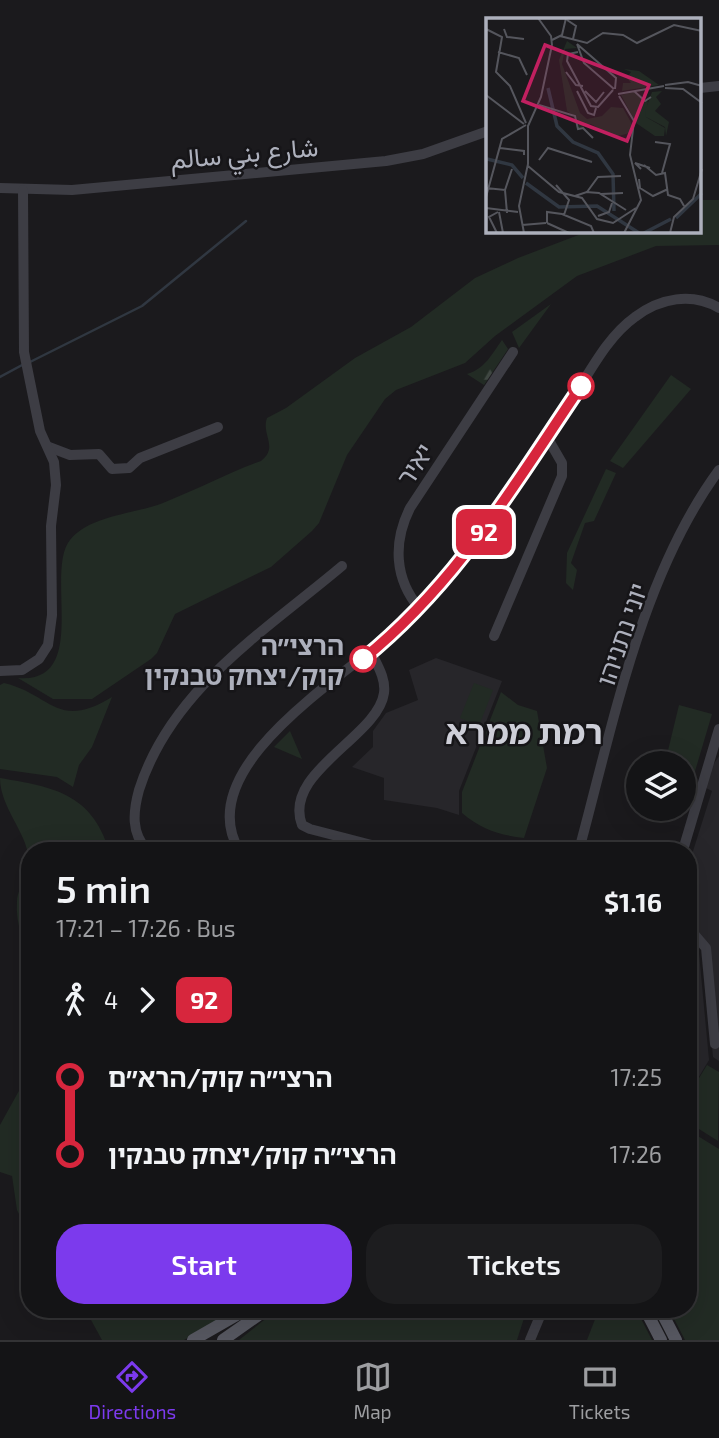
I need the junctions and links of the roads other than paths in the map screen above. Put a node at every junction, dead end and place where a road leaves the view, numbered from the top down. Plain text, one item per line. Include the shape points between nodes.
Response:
1 (486, 132) edge
2 (0, 188) edge
3 (23, 190) junction
4 (719, 308) edge
5 (513, 352) dead end
6 (218, 426) dead end
7 (547, 436) junction
8 (49, 447) junction
9 (719, 470) edge
10 (719, 482) edge
11 (690, 516) junction
12 (342, 566) dead end
13 (421, 609) junction
14 (494, 636) dead end
15 (371, 652) junction
16 (0, 671) edge
17 (719, 729) edge
18 (143, 842) edge
19 (235, 842) edge
20 (360, 842) edge
21 (581, 842) edge
22 (685, 842) edge
23 (697, 938) edge
24 (715, 1044) dead end
25 (231, 1318) edge
26 (254, 1318) edge
27 (539, 1318) edge
28 (650, 1318) edge
29 (665, 1318) edge
30 (193, 1340) edge
31 (223, 1340) edge
32 (530, 1340) edge
33 (661, 1340) edge
34 (676, 1340) edge

1 - 3 street, شارع بني سالم via 423,155 386,161 115,187
2 - 3 street, شارع بني سالم
3 - 8 street via 24,352 40,431
4 - 7 street via 703,300 680,298 636,316 610,343
5 - 13 street, יאיר via 401,528 400,571
6 - 8 street via 140,458 129,468 112,469 99,454 70,455
7 - 13 street via 484,534
7 - 14 street via 559,455 562,476
8 - 16 street via 56,485 48,645 39,659 22,670
9 - 11 street, יוני נתניהו
10 - 11 street, יוני נתניהו
11 - 21 street, יוני נתניהו via 634,654
12 - 18 street via 220,667 176,718 155,752 137,799 134,826
13 - 15 street
15 - 19 street via 288,720 252,758 229,806
15 - 20 street via 383,680 381,704 318,771 299,814 302,825 310,829
17 - 22 street
23 - 24 street via 706,948
25 - 30 main road
26 - 31 main road
27 - 32 street
28 - 33 main road
29 - 34 main road

